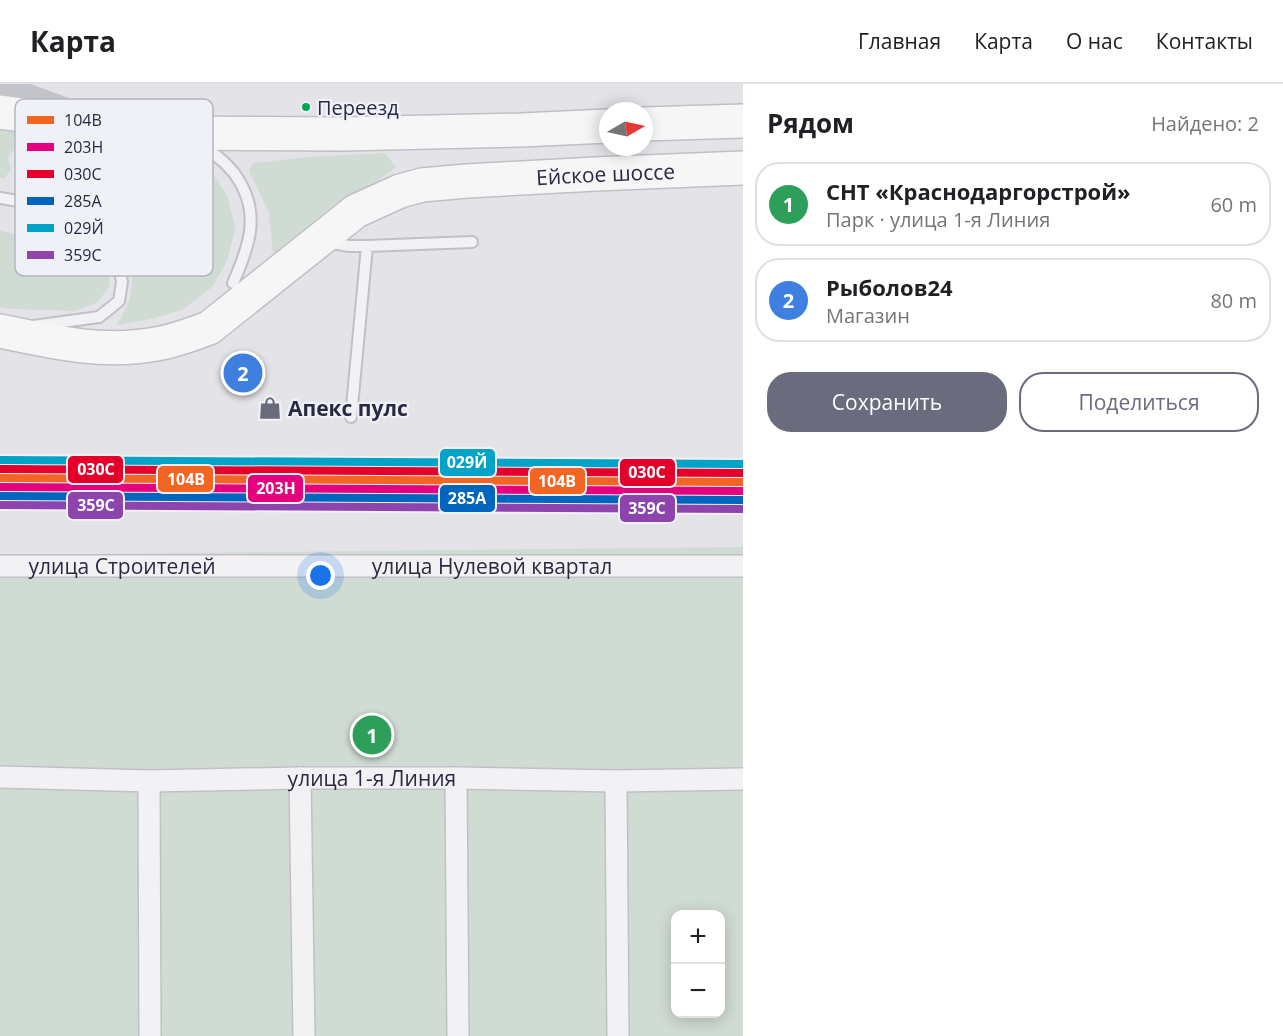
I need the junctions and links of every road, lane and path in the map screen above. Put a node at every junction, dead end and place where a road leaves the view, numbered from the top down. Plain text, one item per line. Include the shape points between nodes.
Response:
1 (0, 84) edge
2 (28, 99) edge
3 (0, 112) edge
4 (15, 114) edge
5 (743, 121) edge
6 (653, 124) edge
7 (599, 126) edge
8 (213, 133) edge
9 (213, 153) edge
10 (743, 168) edge
11 (0, 198) edge
12 (15, 201) edge
13 (318, 241) junction
14 (472, 242) dead end
15 (367, 246) junction
16 (121, 276) edge
17 (233, 284) dead end
18 (0, 331) edge
19 (70, 345) junction
20 (0, 353) edge
21 (351, 417) dead end
22 (0, 566) edge
23 (242, 566) joint
24 (743, 566) edge
25 (0, 777) edge
26 (300, 778) junction
27 (456, 778) junction
28 (743, 779) edge
29 (149, 781) junction
30 (616, 781) junction
31 (150, 1036) edge
32 (304, 1036) edge
33 (458, 1036) edge
34 (618, 1036) edge

1 - 2 street
3 - 4 main road
5 - 6 main road
7 - 8 main road via 341,134
9 - 17 lane via 241,183 252,218 247,249
10 - 13 main road, Ейское шоссе via 422,185 356,211
11 - 12 lane
13 - 15 lane
13 - 19 main road, Ейское шоссе via 209,328 155,345
14 - 15 lane
15 - 21 lane
16 - 18 lane via 119,301 99,317
18 - 19 main road
19 - 20 main road
22 - 23 street, улица Строителей
23 - 24 street, улица Нулевой квартал
25 - 29 street, улица 1-я Линия
26 - 27 street, улица 1-я Линия
26 - 29 street, улица 1-я Линия
26 - 32 street
27 - 30 street, улица 1-я Линия
27 - 33 street
28 - 30 street, улица 1-я Линия
29 - 31 street
30 - 34 street

